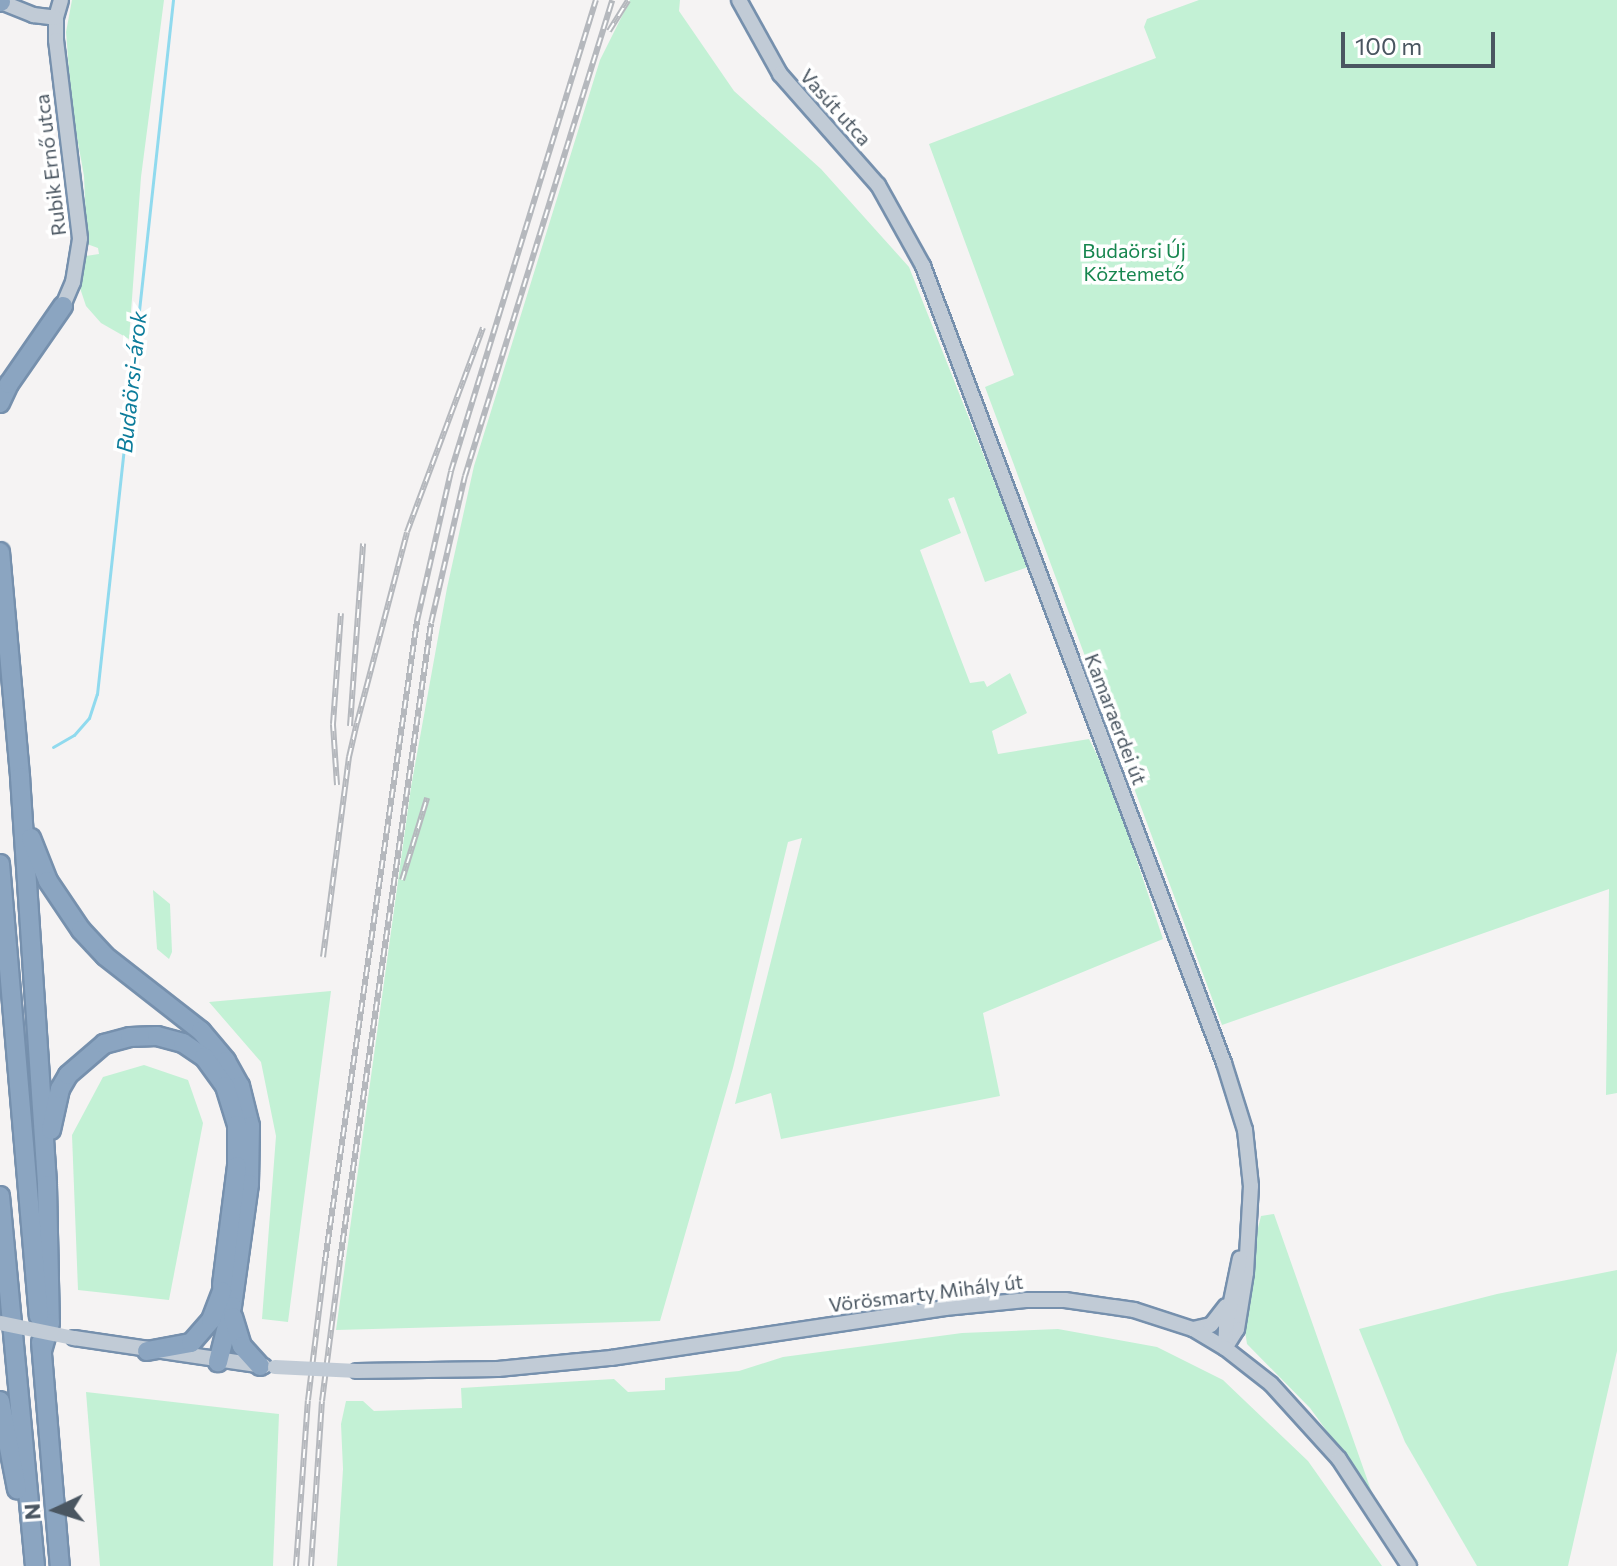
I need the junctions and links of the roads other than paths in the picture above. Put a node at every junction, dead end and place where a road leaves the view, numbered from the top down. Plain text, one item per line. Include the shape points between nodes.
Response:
1 (61, 0) edge
2 (739, 0) edge
3 (0, 2) edge
4 (56, 18) junction
5 (909, 237) joint
6 (63, 306) joint
7 (0, 403) edge
8 (0, 552) edge
9 (20, 777) junction
10 (0, 864) edge
11 (47, 1185) junction
12 (0, 1196) edge
13 (1249, 1223) junction
14 (1231, 1296) junction
15 (227, 1299) junction
16 (0, 1323) edge
17 (1193, 1329) junction
18 (1225, 1348) junction
19 (42, 1351) junction
20 (147, 1351) junction
21 (218, 1362) junction
22 (268, 1367) junction
23 (0, 1401) edge
24 (34, 1566) edge
25 (60, 1566) edge
26 (1409, 1566) edge

1 - 4 street, Rubik Ernő utca
2 - 5 street, Vasút utca via 767,56 878,185
3 - 4 street
4 - 6 street, Rubik Ernő utca via 80,231 76,267
5 - 13 street, Kamaraerdei út via 1224,1063 1248,1148
6 - 7 highway
8 - 9 highway
9 - 11 highway
9 - 15 highway via 38,859 70,916 105,956 201,1031 240,1086 250,1126 249,1184
10 - 19 highway
11 - 15 highway via 54,1109 75,1066 104,1044 130,1037 171,1038 194,1050 219,1075 237,1125
11 - 19 highway via 50,1323
12 - 24 highway
13 - 14 street, Kamaraerdei út
13 - 18 street, Kamaraerdei út via 1237,1329
14 - 17 street, Kamaraerdei út via 1218,1320
14 - 18 street, Kamaraerdei út
15 - 20 highway via 191,1343
15 - 21 highway
15 - 22 highway via 237,1337
16 - 20 street, Vörösmarty Mihály út, bridge
17 - 18 street, Vörösmarty Mihály út
17 - 22 street, Vörösmarty Mihály út, bridge via 1108,1306 1026,1300 498,1369
18 - 26 street, Vörösmarty Mihály út via 1281,1394 1339,1459
19 - 25 highway
20 - 21 street, Vörösmarty Mihály út
21 - 22 street, Vörösmarty Mihály út
23 - 24 highway

